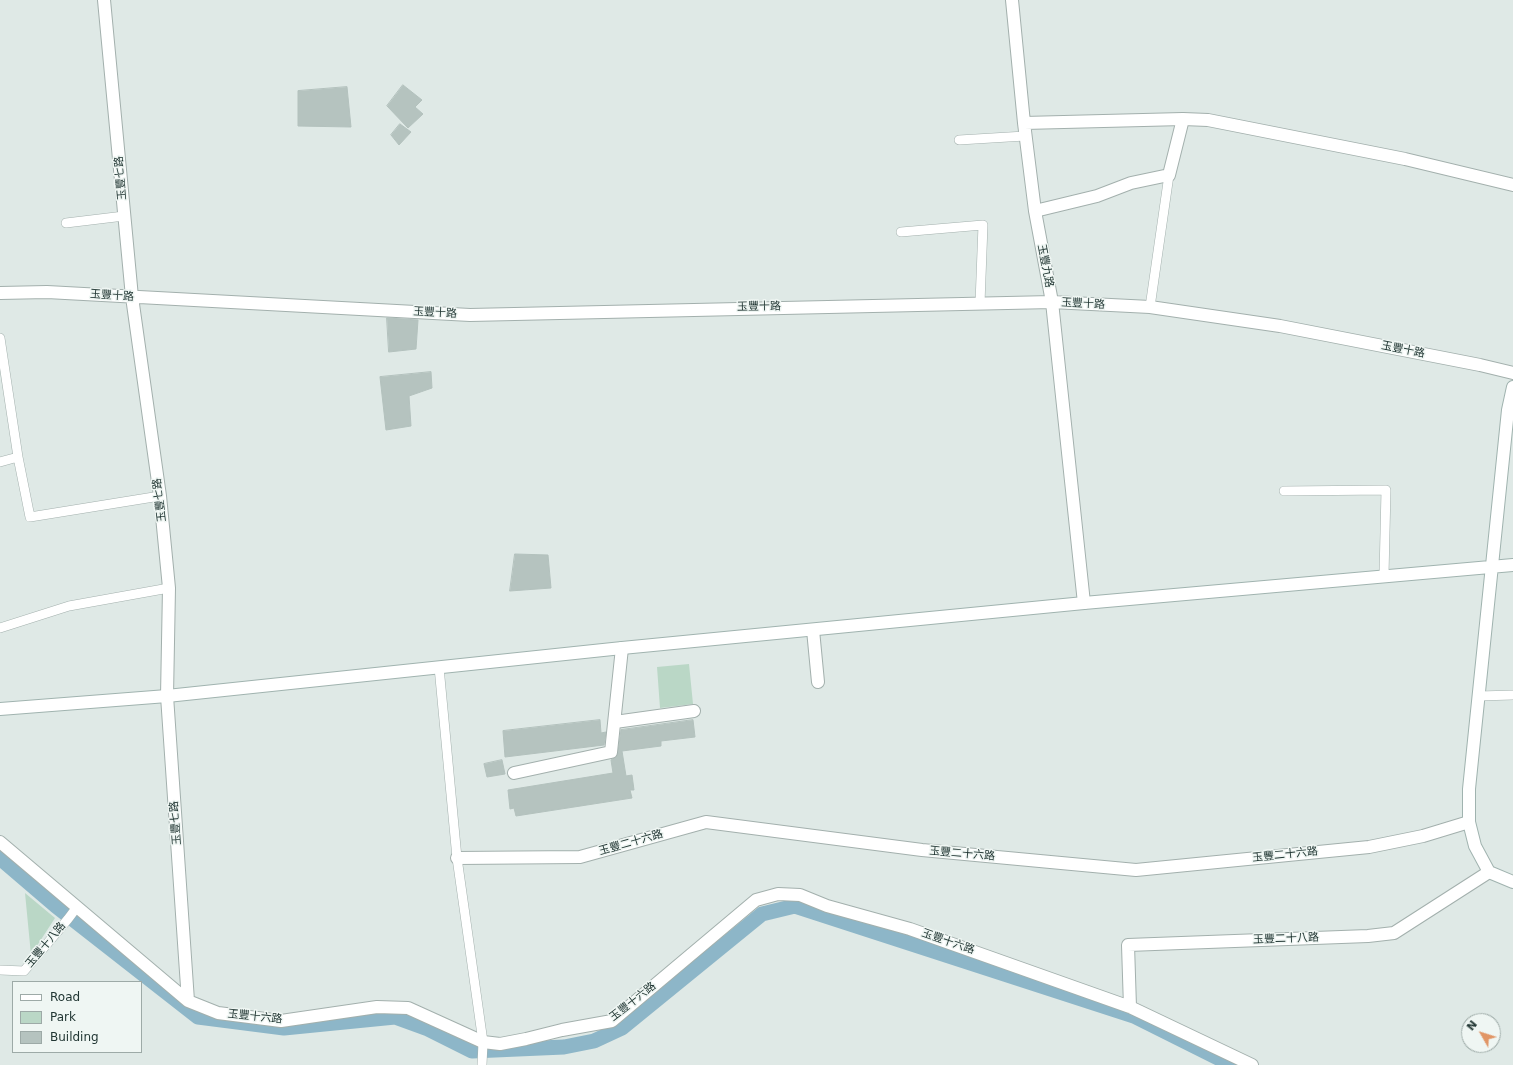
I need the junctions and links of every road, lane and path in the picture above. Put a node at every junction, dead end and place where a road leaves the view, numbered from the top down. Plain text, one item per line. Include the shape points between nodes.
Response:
1 (104, 0) edge
2 (1012, 0) edge
3 (1183, 119) junction
4 (1024, 123) junction
5 (1025, 136) junction
6 (959, 140) dead end
7 (1169, 175) junction
8 (1513, 185) edge
9 (1035, 211) junction
10 (124, 216) junction
11 (66, 223) dead end
12 (901, 232) dead end
13 (0, 293) edge
14 (132, 297) junction
15 (1052, 302) junction
16 (980, 303) junction
17 (1150, 307) junction
18 (0, 338) edge
19 (1513, 373) edge
20 (1513, 387) edge
21 (18, 457) junction
22 (0, 462) edge
23 (1284, 491) dead end
24 (160, 496) junction
25 (1513, 565) edge
26 (1491, 567) junction
27 (1384, 575) junction
28 (169, 588) junction
29 (1084, 603) junction
30 (0, 628) edge
31 (813, 630) junction
32 (622, 648) junction
33 (439, 667) junction
34 (818, 682) dead end
35 (1513, 695) edge
36 (167, 696) junction
37 (1479, 696) junction
38 (0, 709) edge
39 (694, 711) dead end
40 (615, 722) junction
41 (514, 772) dead end
42 (1469, 822) junction
43 (0, 842) edge
44 (457, 858) junction
45 (1489, 872) junction
46 (1513, 882) edge
47 (75, 909) junction
48 (0, 970) edge
49 (188, 1001) junction
50 (1130, 1007) junction
51 (483, 1044) junction
52 (482, 1062) edge
53 (1252, 1065) edge

1 - 10 street, 玉豐七路
2 - 4 street, 玉豐九路
3 - 4 street
3 - 7 street
3 - 8 street via 1208,120 1405,159
4 - 5 street, 玉豐九路
5 - 6 lane
5 - 9 street, 玉豐九路
7 - 9 street via 1131,183 1097,196
7 - 17 lane
9 - 15 street, 玉豐九路
10 - 11 lane
10 - 14 street, 玉豐七路
12 - 16 lane via 983,225
13 - 14 street, 玉豐十路 via 47,292
14 - 16 street, 玉豐十路 via 470,315
14 - 24 street, 玉豐七路
15 - 16 street, 玉豐十路
15 - 17 street, 玉豐十路
15 - 29 street, 玉豐九路
17 - 19 street, 玉豐十路 via 1280,326
18 - 21 lane
20 - 26 street via 1508,410
21 - 22 lane
21 - 24 lane via 30,517
23 - 27 lane via 1386,490
24 - 28 street, 玉豐七路
25 - 26 street
26 - 27 street
26 - 37 street
27 - 29 street
28 - 30 lane via 69,606
28 - 36 street, 玉豐七路
29 - 31 street
31 - 32 street
31 - 34 street
32 - 33 street
32 - 40 street
33 - 36 street
33 - 44 lane
35 - 37 lane
36 - 38 street
36 - 49 street, 玉豐七路
37 - 42 street via 1469,789
39 - 40 street
40 - 41 street via 611,752
42 - 44 street, 玉豐二十六路 via 1423,836 1369,847 1136,870 922,850 706,822 580,857
42 - 45 street via 1475,846
43 - 47 street, 玉豐十六路
44 - 51 lane
45 - 46 street
45 - 50 street, 玉豐二十八路 via 1394,933 1128,945
47 - 48 lane, 玉豐十八路 via 24,971
47 - 49 street, 玉豐十六路
49 - 51 street, 玉豐十六路 via 218,1013 281,1021 377,1007 408,1008
50 - 51 street, 玉豐十六路 via 910,929 827,906 800,895 778,894 756,900 612,1021 500,1044
50 - 53 street, 玉豐十六路
51 - 52 lane

